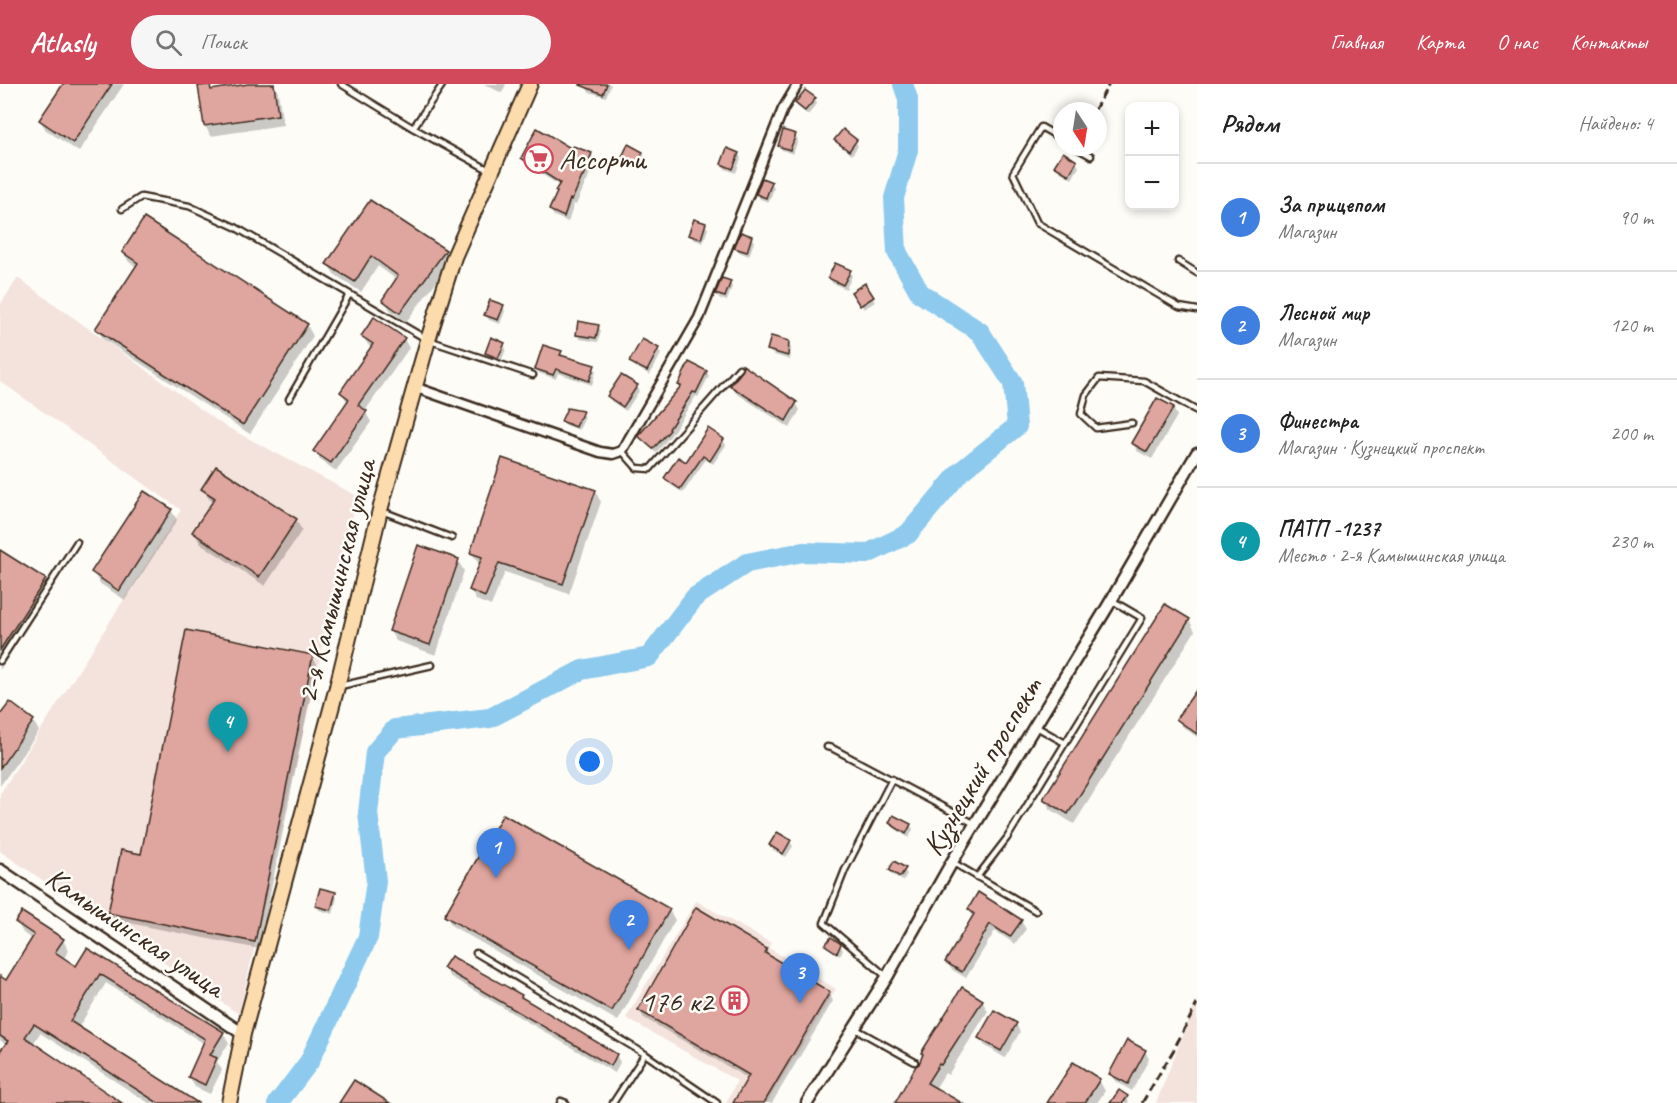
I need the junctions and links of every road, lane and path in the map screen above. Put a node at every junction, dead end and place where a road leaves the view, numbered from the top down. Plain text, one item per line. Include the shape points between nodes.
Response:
1 (341, 84) edge
2 (443, 84) edge
3 (530, 84) edge
4 (798, 84) edge
5 (413, 128) junction
6 (1053, 134) edge
7 (492, 171) junction
8 (122, 209) dead end
9 (1178, 261) dead end
10 (1197, 273) edge
11 (349, 295) junction
12 (1197, 310) edge
13 (428, 340) junction
14 (739, 368) dead end
15 (533, 375) dead end
16 (414, 387) junction
17 (289, 399) dead end
18 (1197, 411) edge
19 (1132, 423) dead end
20 (622, 451) junction
21 (1197, 453) edge
22 (380, 510) junction
23 (452, 538) dead end
24 (77, 542) dead end
25 (1111, 600) junction
26 (0, 661) edge
27 (432, 665) dead end
28 (337, 687) junction
29 (1035, 726) junction
30 (1065, 743) junction
31 (826, 747) dead end
32 (892, 779) junction
33 (975, 824) junction
34 (952, 862) junction
35 (0, 870) edge
36 (977, 877) junction
37 (1036, 911) dead end
38 (476, 953) dead end
39 (887, 977) junction
40 (854, 1028) junction
41 (243, 1034) junction
42 (645, 1054) junction
43 (915, 1062) dead end
44 (230, 1103) edge
45 (560, 1103) edge
46 (566, 1103) edge
47 (613, 1103) edge
48 (717, 1103) edge
49 (807, 1103) edge

1 - 5 lane
2 - 5 lane
3 - 7 main road, 2-я Камышинская улица
4 - 20 street via 783,109 699,318
5 - 7 lane
6 - 12 lane via 1041,127 1013,173 1037,223 1179,307
7 - 13 main road, 2-я Камышинская улица via 454,257
8 - 11 lane via 141,197 189,206 235,227
9 - 10 lane
11 - 13 lane
11 - 17 lane
13 - 15 lane
13 - 16 main road, 2-я Камышинская улица
14 - 20 lane via 650,469 637,468
16 - 20 street via 600,452
16 - 22 main road, 2-я Камышинская улица
18 - 19 lane via 1144,381 1099,378 1086,395 1081,414 1096,428
21 - 25 street, Кузнецкий проспект
22 - 23 lane
22 - 28 main road, 2-я Камышинская улица
24 - 26 lane
25 - 29 street, Кузнецкий проспект
25 - 30 lane via 1142,618
27 - 28 lane
28 - 41 main road, 2-я Камышинская улица
29 - 30 lane
29 - 33 street, Кузнецкий проспект
30 - 36 lane via 1007,838
31 - 32 lane
32 - 33 lane
32 - 39 lane via 845,870 824,923
33 - 34 street, Кузнецкий проспект
34 - 36 lane
34 - 39 street, Кузнецкий проспект
35 - 41 street, Камышинская улица
36 - 37 lane
38 - 42 lane
39 - 40 street, Кузнецкий проспект
40 - 43 lane
40 - 49 street, Кузнецкий проспект
41 - 44 main road, 2-я Камышинская улица
42 - 47 lane
42 - 48 lane
45 - 46 lane

